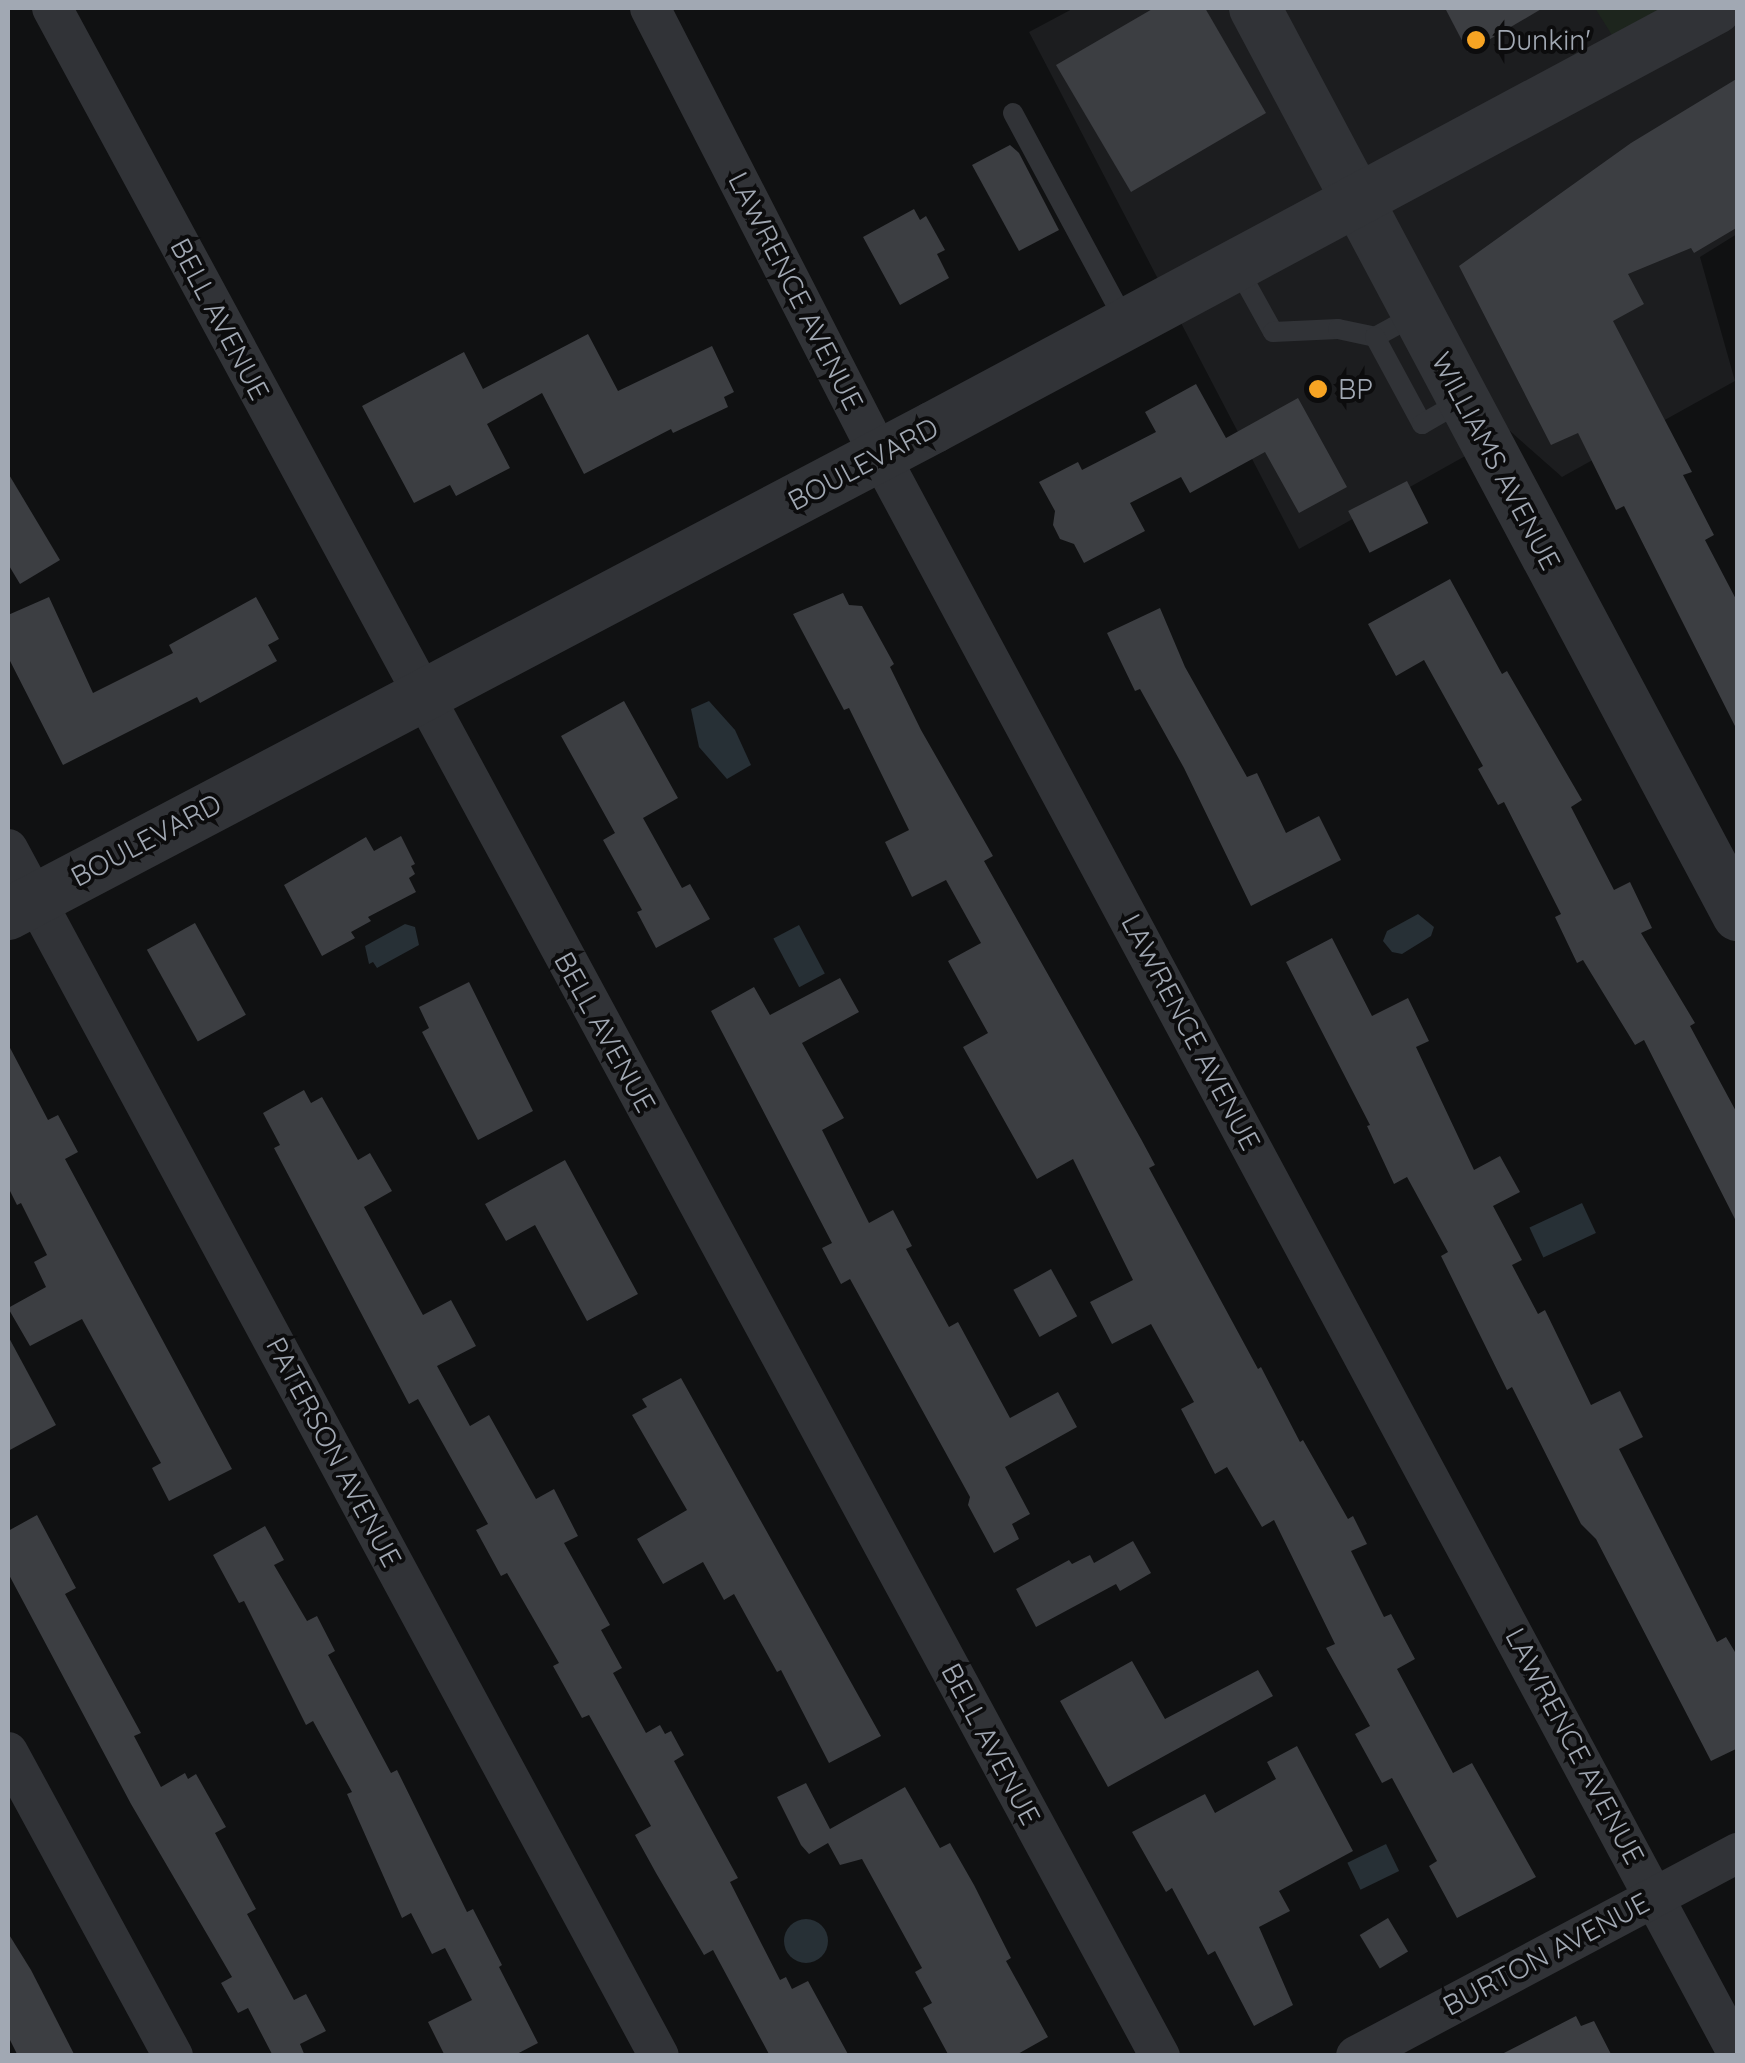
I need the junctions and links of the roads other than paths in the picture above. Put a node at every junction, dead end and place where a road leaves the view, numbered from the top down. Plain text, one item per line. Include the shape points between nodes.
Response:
1 (52, 8) edge
2 (650, 8) edge
3 (1255, 8) edge
4 (1716, 8) edge
5 (1012, 114) dead end
6 (1358, 200) junction
7 (1236, 265) junction
8 (1127, 325) junction
9 (1396, 325) junction
10 (880, 456) junction
11 (422, 693) junction
12 (8, 849) edge
13 (1735, 905) edge
14 (21, 906) edge
15 (8, 1752) edge
16 (1738, 1853) edge
17 (1655, 1896) junction
18 (1738, 2054) edge
19 (172, 2056) edge
20 (658, 2056) edge
21 (1160, 2056) edge
22 (1356, 2056) edge

1 - 11 street, BELL AVENUE
2 - 10 street, LAWRENCE AVENUE
3 - 6 street, WILLIAMS AVENUE
4 - 6 street, BOULEVARD
5 - 8 lane
6 - 7 street, BOULEVARD
6 - 9 street, WILLIAMS AVENUE
7 - 8 street, BOULEVARD
7 - 9 lane via 1273,332
8 - 10 street, BOULEVARD
9 - 13 street, WILLIAMS AVENUE via 1464,400
10 - 11 street, BOULEVARD
10 - 17 street, LAWRENCE AVENUE
11 - 14 street, BOULEVARD
11 - 21 street, BELL AVENUE
12 - 14 street, PATERSON AVENUE
14 - 20 street, PATERSON AVENUE
15 - 19 street
16 - 17 street, BURTON AVENUE
17 - 18 street, LAWRENCE AVENUE
17 - 22 street, BURTON AVENUE

